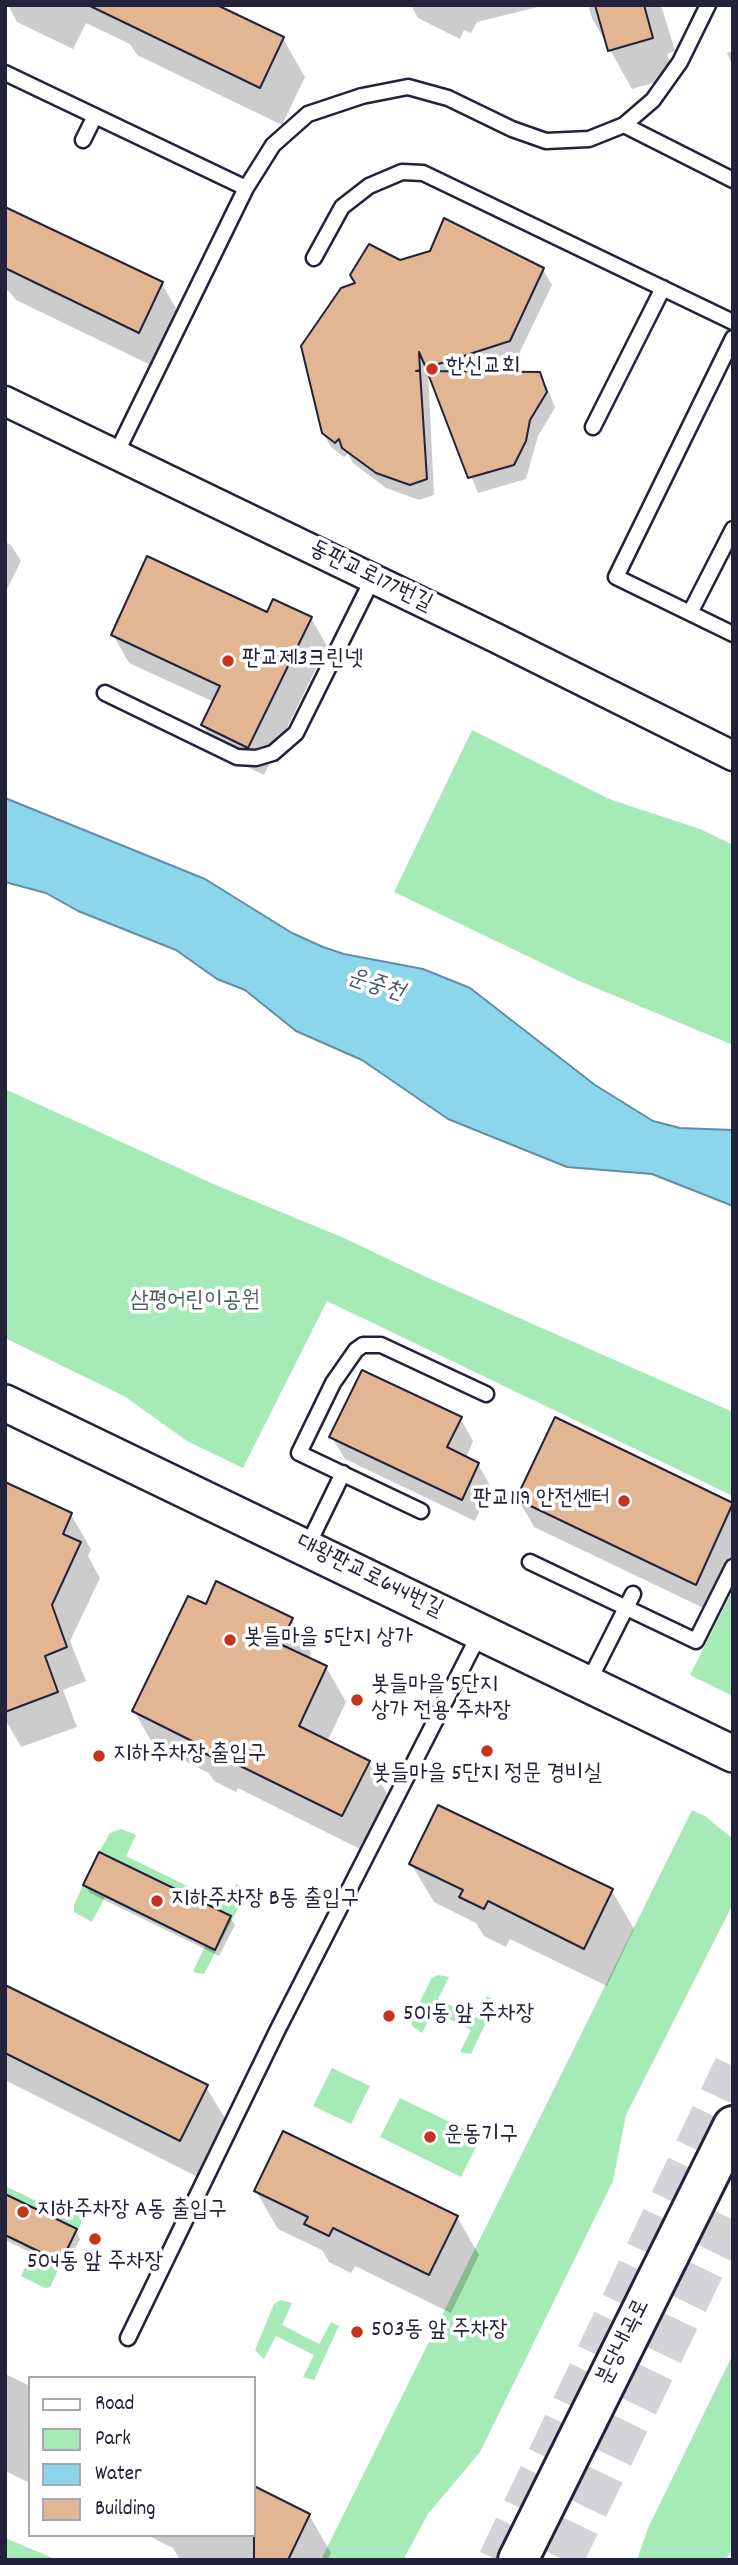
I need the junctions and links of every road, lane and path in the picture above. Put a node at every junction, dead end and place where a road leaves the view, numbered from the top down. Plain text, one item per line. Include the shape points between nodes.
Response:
1 (708, 5) edge
2 (5, 73) edge
3 (95, 116) junction
4 (624, 125) junction
5 (83, 140) dead end
6 (733, 180) edge
7 (246, 188) junction
8 (314, 258) dead end
9 (663, 288) junction
10 (733, 322) edge
11 (733, 338) edge
12 (5, 401) edge
13 (593, 427) dead end
14 (116, 454) junction
15 (733, 529) edge
16 (373, 580) junction
17 (690, 613) junction
18 (733, 634) edge
19 (105, 693) dead end
20 (733, 757) edge
21 (486, 1394) dead end
22 (5, 1403) edge
23 (343, 1473) junction
24 (421, 1511) dead end
25 (306, 1548) junction
26 (530, 1562) dead end
27 (733, 1567) edge
28 (633, 1594) dead end
29 (625, 1608) junction
30 (481, 1632) junction
31 (587, 1684) junction
32 (733, 1755) edge
33 (733, 2126) edge
34 (128, 2338) dead end
35 (518, 2560) edge

1 - 4 lane via 680,62 653,100
2 - 3 lane
3 - 5 lane
3 - 7 lane
4 - 6 lane
4 - 7 lane via 589,139 546,141 448,98 408,87 308,114 273,145
7 - 14 lane
8 - 9 lane via 342,207 369,186 401,172 424,173
9 - 10 lane
9 - 13 lane
11 - 17 lane via 616,577
12 - 14 street, 동판교로177번길
14 - 16 street, 동판교로177번길
15 - 17 lane
16 - 19 lane via 296,733 273,753 237,757
16 - 20 street, 동판교로177번길
17 - 18 lane
21 - 23 lane via 390,1348 363,1345 344,1363 299,1453
22 - 25 street, 대왕판교로644번길
23 - 24 lane
23 - 25 lane
25 - 30 street, 대왕판교로644번길
26 - 29 lane
27 - 29 lane via 696,1641
28 - 29 lane
29 - 31 lane
30 - 31 street, 대왕판교로644번길
30 - 34 lane via 278,2029
31 - 32 street, 대왕판교로644번길
33 - 35 main road, 분당내곡로

